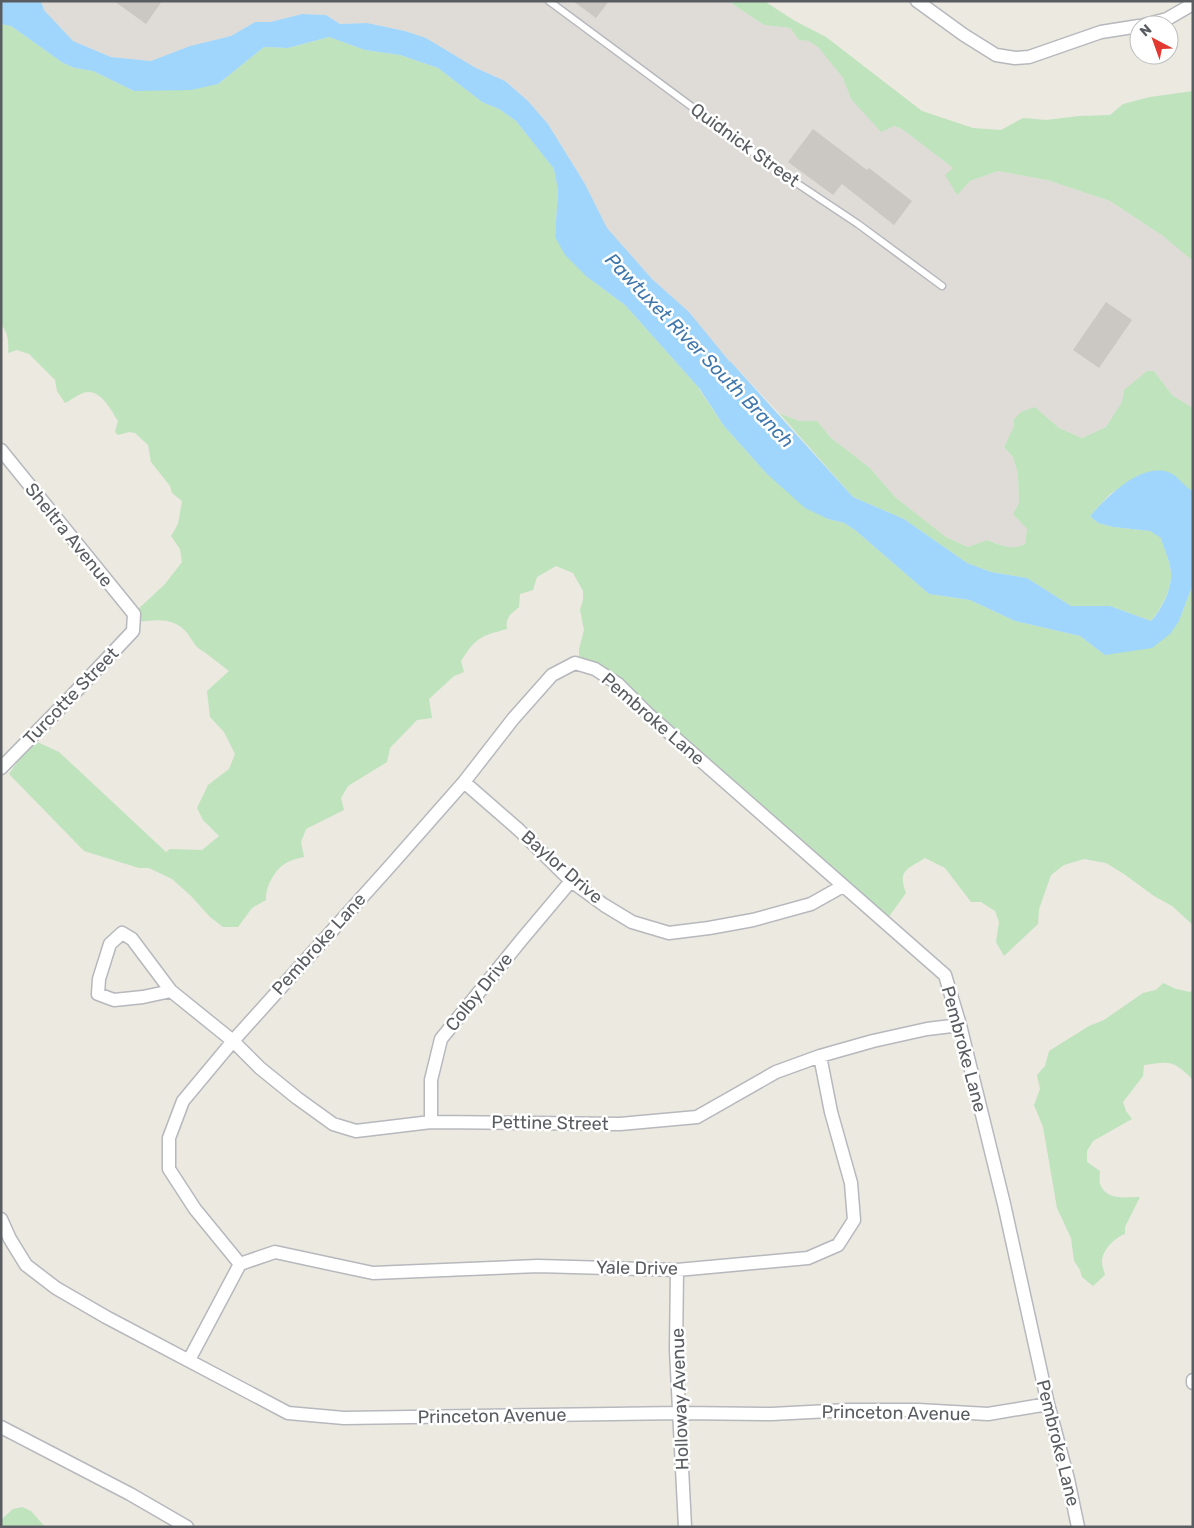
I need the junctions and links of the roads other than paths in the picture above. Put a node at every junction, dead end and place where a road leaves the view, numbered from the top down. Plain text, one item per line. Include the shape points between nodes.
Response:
1 (549, 1) edge
2 (918, 1) edge
3 (1193, 4) edge
4 (1173, 15) edge
5 (1129, 28) edge
6 (942, 286) dead end
7 (1, 450) edge
8 (133, 620) joint
9 (1, 768) edge
10 (464, 782) junction
11 (571, 881) junction
12 (842, 886) junction
13 (171, 991) junction
14 (960, 1024) junction
15 (232, 1041) junction
16 (820, 1056) junction
17 (431, 1122) junction
18 (1, 1219) edge
19 (240, 1264) junction
20 (677, 1270) junction
21 (189, 1360) junction
22 (1048, 1404) junction
23 (680, 1412) junction
24 (1, 1427) edge
25 (187, 1527) edge
26 (685, 1527) edge
27 (1078, 1527) edge

1 - 6 lane, Quidnick Street via 780,172
2 - 5 street via 964,35 996,55 1006,57 1030,57 1101,32
3 - 4 street
7 - 8 street, Sheltra Avenue via 134,614
8 - 9 street, Turcotte Street via 133,631
10 - 11 street, Baylor Drive
10 - 12 street, Pembroke Lane via 552,675 575,663 595,669 618,684
10 - 15 street, Pembroke Lane
11 - 12 street, Baylor Drive via 632,922 669,934 754,920 811,904
11 - 17 street, Colby Drive via 441,1040 431,1080
12 - 14 street, Pembroke Lane via 945,975
13 - 13 street, Pettine Street via 114,1000 98,994 99,979 110,944 122,933 132,938
13 - 15 street, Pettine Street
14 - 16 street, Pettine Street via 872,1041
14 - 22 street, Pembroke Lane
15 - 17 street, Pettine Street via 260,1068 333,1124 356,1131
15 - 19 street, Pembroke Lane via 183,1101 169,1138 169,1169 195,1209
16 - 17 street, Pettine Street via 776,1072 697,1117 620,1124
16 - 20 street, Yale Drive via 850,1183 854,1220 838,1245 808,1258
18 - 21 street, Princeton Avenue via 26,1265 56,1288
19 - 20 street, Yale Drive via 275,1252 373,1274 538,1266
19 - 21 street
20 - 23 street, Holloway Avenue via 676,1350
21 - 23 street, Princeton Avenue via 288,1413 344,1418
22 - 23 street, Princeton Avenue via 988,1414 892,1410 772,1414
22 - 27 street, Pembroke Lane
23 - 26 street, Holloway Avenue
24 - 25 street

